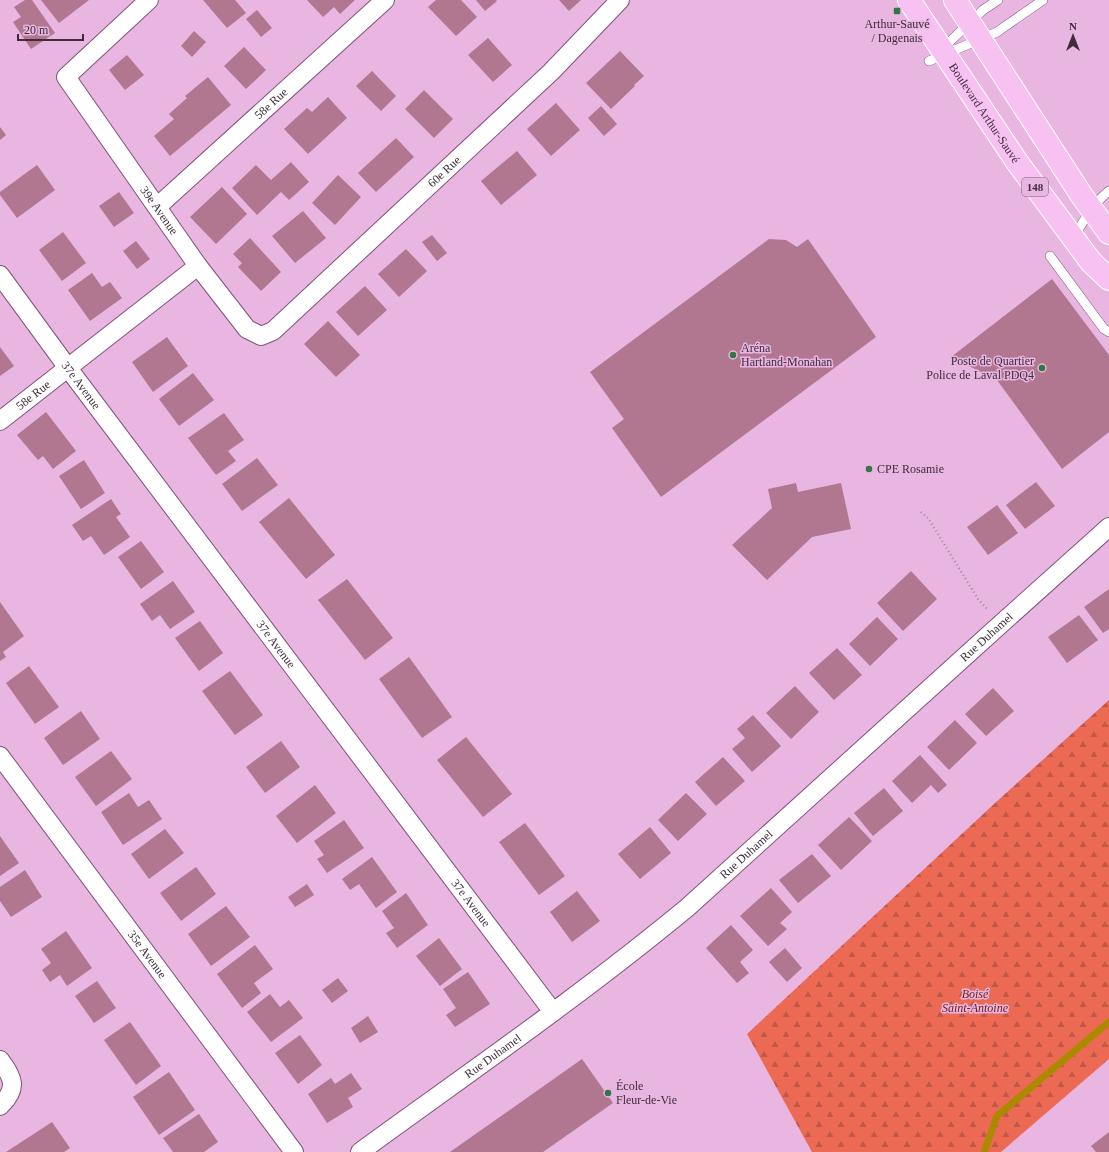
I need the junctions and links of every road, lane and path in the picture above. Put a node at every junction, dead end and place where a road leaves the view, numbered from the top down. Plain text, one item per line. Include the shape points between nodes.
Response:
1 (149, 0) edge
2 (385, 0) edge
3 (620, 0) edge
4 (909, 0) edge
5 (955, 0) edge
6 (998, 0) edge
7 (1043, 0) edge
8 (975, 31) junction
9 (944, 52) junction
10 (1109, 191) edge
11 (157, 207) junction
12 (1091, 209) junction
13 (1109, 232) edge
14 (1073, 238) junction
15 (1050, 256) dead end
16 (198, 266) junction
17 (0, 275) edge
18 (1109, 279) edge
19 (1109, 332) edge
20 (261, 336) joint
21 (68, 368) junction
22 (0, 422) edge
23 (921, 512) dead end
24 (1109, 527) edge
25 (990, 614) dead end
26 (0, 756) edge
27 (553, 1012) junction
28 (0, 1060) edge
29 (0, 1106) edge
30 (294, 1152) edge
31 (360, 1152) edge

1 - 11 street, 39e Avenue via 66,77
2 - 11 street, 58e Rue
3 - 20 street, 60e Rue via 534,88 273,331
4 - 9 main road, Boulevard Arthur-Sauvé / 148
5 - 8 main road
6 - 8 lane via 982,10
7 - 8 lane via 997,32
8 - 9 lane
8 - 9 lane
8 - 12 main road
9 - 14 main road, Boulevard Arthur-Sauvé / 148 via 1017,162
10 - 12 lane
11 - 16 street, 39e Avenue
12 - 13 main road
12 - 14 lane
14 - 18 main road, Boulevard Arthur-Sauvé / 148 via 1091,262
15 - 19 lane via 1104,329
16 - 20 street, 39e Avenue via 247,330
16 - 21 street, 58e Rue
17 - 21 street, 37e Avenue
21 - 22 street, 58e Rue
21 - 27 street, 37e Avenue
23 - 25 path via 928,518
24 - 27 street, Rue Duhamel via 688,907
26 - 30 street, 35e Avenue
27 - 31 street, Rue Duhamel
28 - 29 street via 8,1069 12,1090

